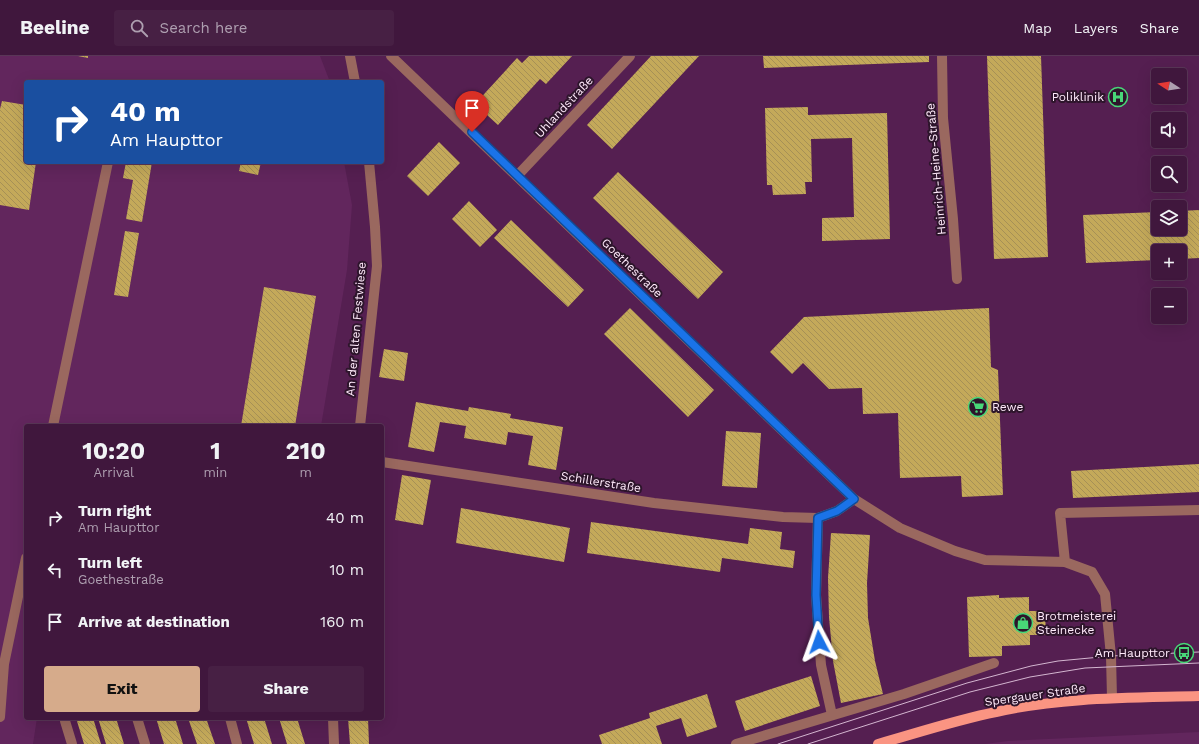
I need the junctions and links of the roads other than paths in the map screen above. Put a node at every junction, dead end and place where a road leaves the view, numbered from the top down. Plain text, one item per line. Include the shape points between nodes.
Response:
1 (350, 56) edge
2 (391, 56) edge
3 (630, 56) edge
4 (942, 56) edge
5 (355, 80) edge
6 (108, 164) edge
7 (369, 164) edge
8 (517, 176) junction
9 (957, 279) dead end
10 (53, 424) edge
11 (360, 424) edge
12 (384, 462) edge
13 (854, 499) junction
14 (1199, 510) edge
15 (818, 518) junction
16 (1065, 562) junction
17 (24, 568) edge
18 (994, 663) dead end
19 (1199, 696) edge
20 (1112, 698) junction
21 (832, 715) junction
22 (0, 718) edge
23 (65, 720) edge
24 (138, 720) edge
25 (231, 720) edge
26 (333, 720) edge
27 (72, 744) edge
28 (144, 744) edge
29 (237, 744) edge
30 (334, 744) edge
31 (736, 744) edge
32 (878, 744) edge

1 - 5 street
2 - 8 street, Goethestraße
3 - 8 street, Uhlandstraße
4 - 9 street, Heinrich-Heine-Straße via 943,118
6 - 10 street
7 - 11 street, An der alten Festwiese via 377,266
8 - 13 street, Goethestraße
12 - 15 street, Schillerstraße via 654,503 783,517
13 - 15 street via 837,511
13 - 16 street via 900,528 955,551 985,560
14 - 16 street via 1060,513
15 - 21 street via 816,595 820,665
16 - 20 street via 1092,572 1104,594 1111,656
17 - 22 street via 4,664
18 - 21 street via 904,694
19 - 20 main road, Spergauer Straße
20 - 32 main road, Spergauer Straße via 1064,701 996,712
21 - 31 street
23 - 27 street
24 - 28 street
25 - 29 street
26 - 30 street

